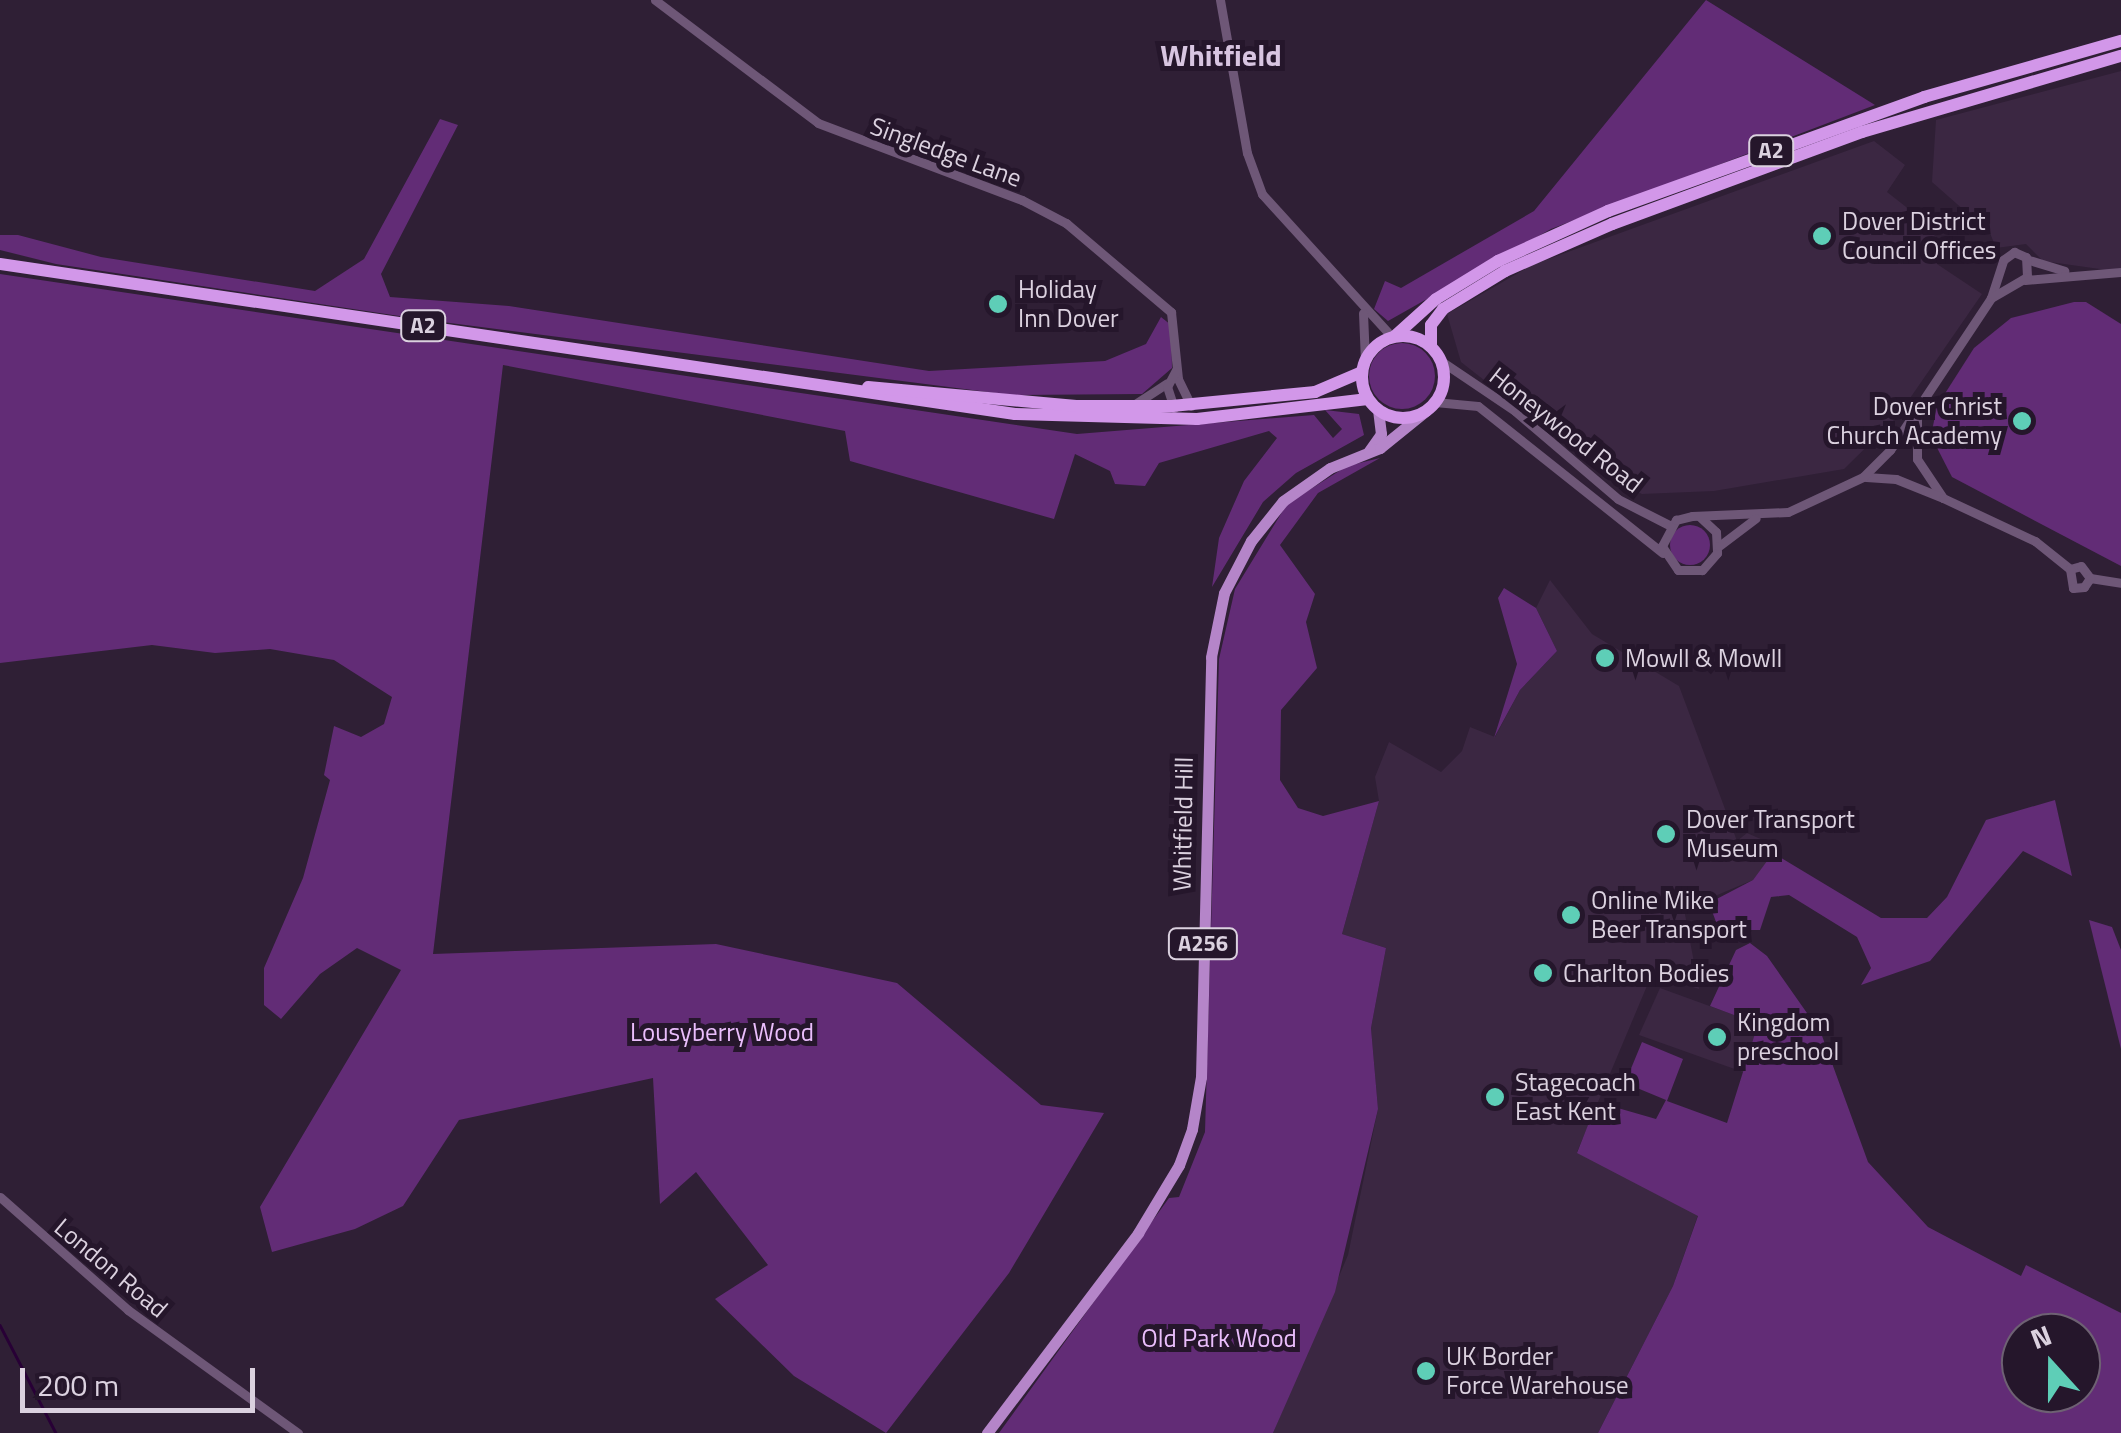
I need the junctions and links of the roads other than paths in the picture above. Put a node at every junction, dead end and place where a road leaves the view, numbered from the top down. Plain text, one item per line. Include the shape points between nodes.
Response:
1 (655, 0) edge
2 (1220, 0) edge
3 (2121, 42) edge
4 (2121, 56) edge
5 (2029, 260) junction
6 (0, 264) edge
7 (2067, 272) junction
8 (2121, 272) edge
9 (2002, 273) junction
10 (2019, 281) junction
11 (1991, 298) junction
12 (1435, 308) junction
13 (1362, 310) junction
14 (1393, 337) junction
15 (1431, 346) junction
16 (1441, 361) junction
17 (1363, 366) junction
18 (1176, 370) junction
19 (1168, 382) junction
20 (846, 387) junction
21 (1373, 404) junction
22 (1172, 406) junction
23 (1431, 406) junction
24 (1127, 407) junction
25 (1918, 410) junction
26 (1194, 412) junction
27 (1361, 456) junction
28 (1863, 477) junction
29 (1944, 498) junction
30 (1761, 516) junction
31 (1700, 518) junction
32 (1669, 525) junction
33 (1719, 546) junction
34 (1663, 554) junction
35 (2070, 569) junction
36 (2090, 578) junction
37 (2121, 583) edge
38 (0, 1196) edge
39 (298, 1433) edge
40 (987, 1433) edge

1 - 18 street, Singledge Lane via 818,124 1022,200 1066,223 1163,301 1177,332
2 - 13 street via 1256,183
3 - 12 highway, A2 via 1924,97 1608,211 1498,261
4 - 12 highway, A2 via 1930,110 1746,174 1540,256
5 - 7 street
5 - 9 street via 2009,254
5 - 10 street
6 - 20 highway, A2
7 - 8 street
7 - 10 street
9 - 10 street
9 - 11 street
10 - 11 street
11 - 25 street
12 - 14 highway, A2
12 - 15 highway
13 - 14 street
13 - 17 street
14 - 15 highway
14 - 17 highway
15 - 16 highway
16 - 23 highway via 1444,382
16 - 32 street, Honeywood Road via 1515,411 1618,498
17 - 21 highway
17 - 26 highway, A2 via 1326,390
18 - 19 street
18 - 26 street, Singledge Lane
19 - 22 street
19 - 24 street
20 - 24 highway, A2
20 - 26 highway, A2 via 1015,414
21 - 23 highway via 1402,418
21 - 26 highway, A2
21 - 27 main road via 1381,434
22 - 24 highway, A2
22 - 26 highway, A2
23 - 27 main road, Whitfield Hill / A256 via 1398,437
23 - 34 street, Honeywood Road via 1478,406
25 - 28 street
25 - 29 street via 1918,459
27 - 40 main road, Whitfield Hill / A256 via 1303,484 1265,520 1237,566 1217,619 1208,716 1201,1077 1179,1164 1138,1234
28 - 29 street via 1896,479
28 - 30 street via 1804,508
29 - 35 street via 2035,540
30 - 31 street
30 - 33 street
31 - 32 street
31 - 33 street via 1716,532
32 - 34 street
33 - 34 street via 1708,566 1694,572 1678,570
35 - 36 street via 2084,567
35 - 36 street via 2073,588
36 - 37 street
38 - 39 street, London Road via 128,1310

